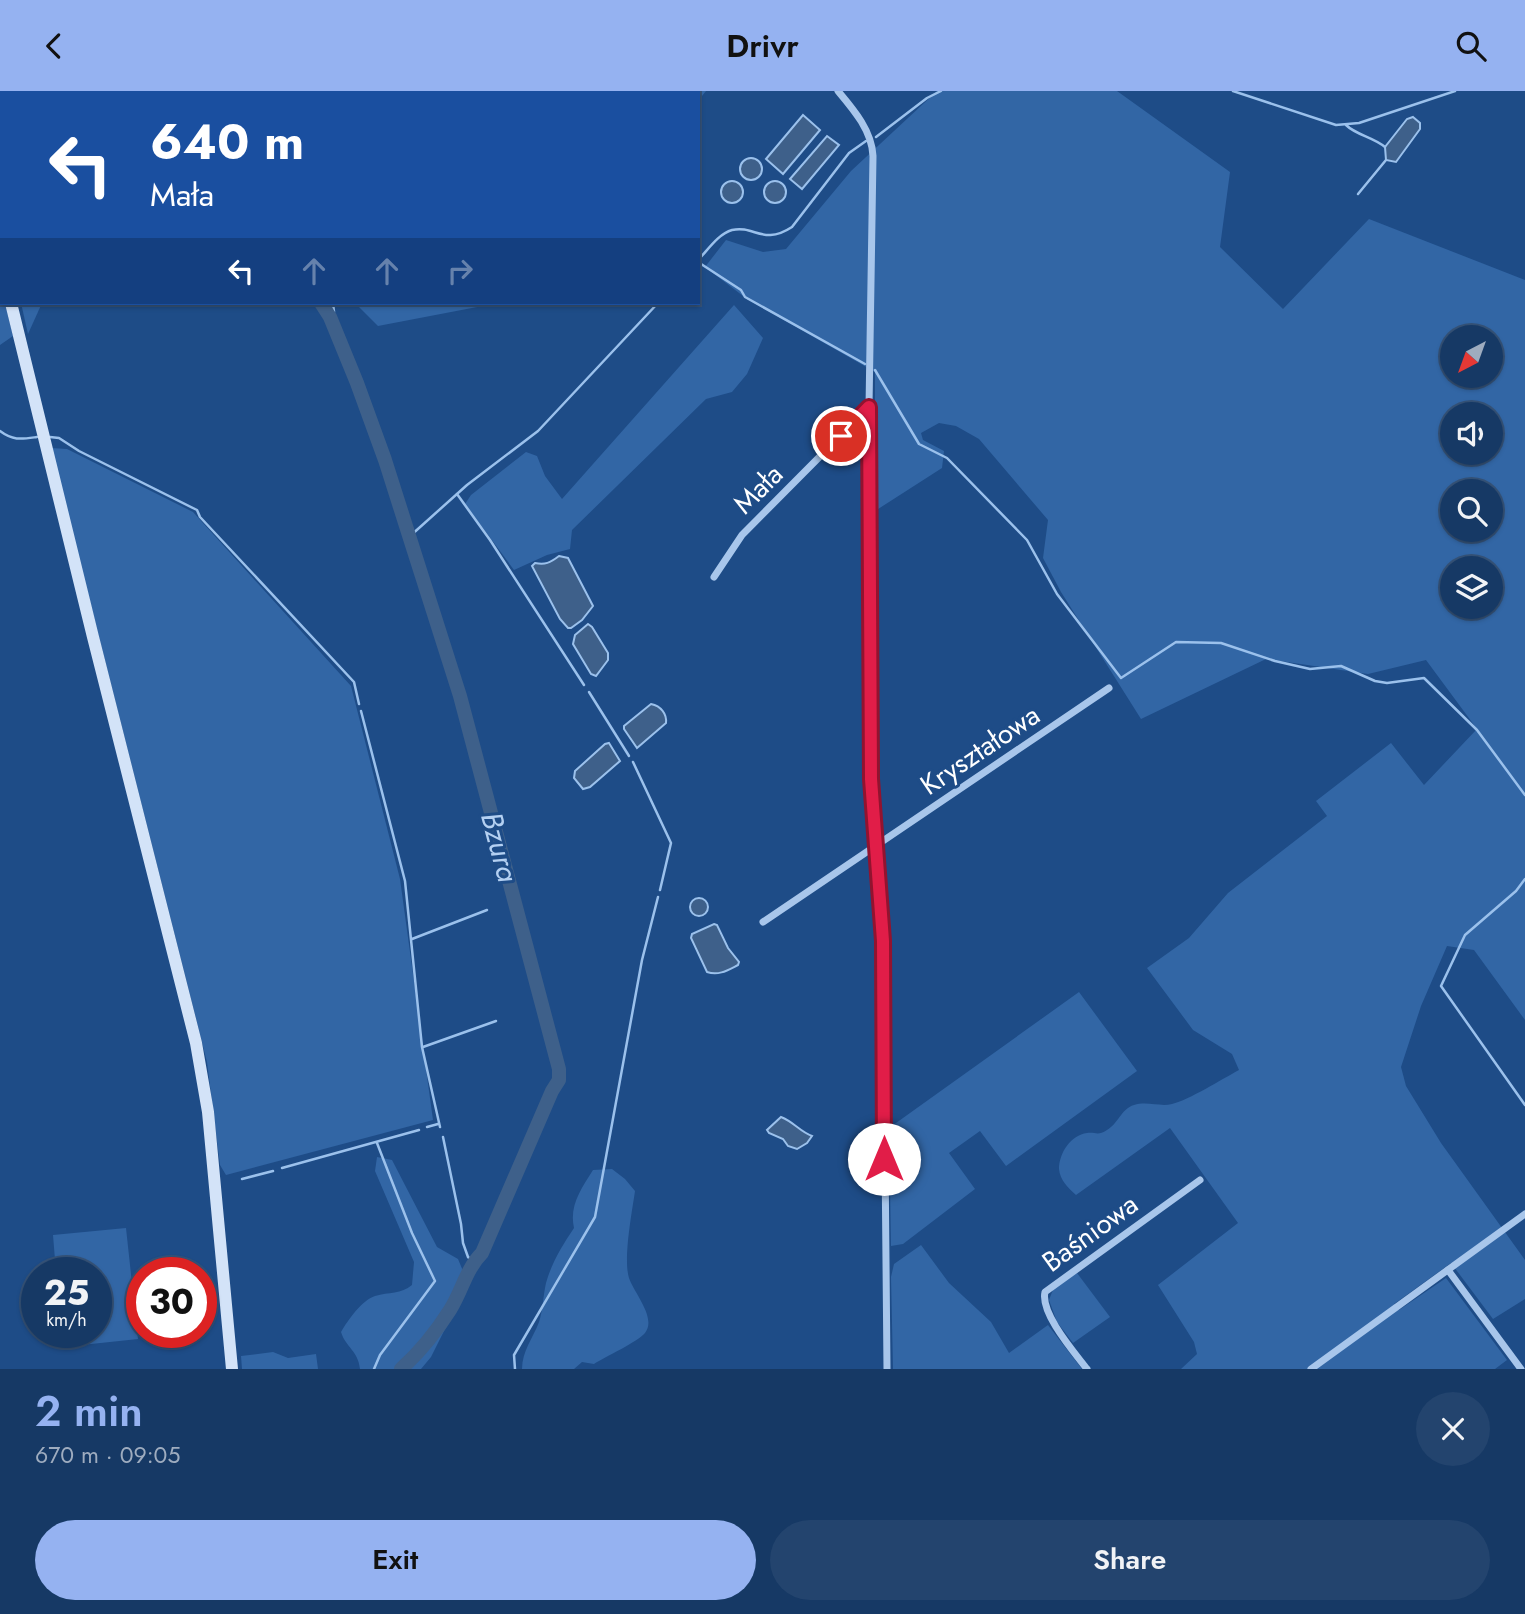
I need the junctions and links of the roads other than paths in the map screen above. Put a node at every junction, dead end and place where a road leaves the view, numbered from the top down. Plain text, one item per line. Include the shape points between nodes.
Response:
1 (838, 91) edge
2 (12, 305) edge
3 (869, 407) junction
4 (714, 577) dead end
5 (1109, 688) dead end
6 (875, 847) junction
7 (763, 922) dead end
8 (1200, 1180) dead end
9 (1525, 1214) edge
10 (1448, 1270) junction
11 (232, 1369) edge
12 (887, 1369) edge
13 (1087, 1369) edge
14 (1311, 1369) edge
15 (1521, 1369) edge

1 - 3 street via 872,146
2 - 11 street via 196,1043 208,1112
3 - 4 street, Mała via 742,535
3 - 6 street
5 - 6 street, Kryształowa
6 - 7 street, Kryształowa
6 - 12 street via 883,941
8 - 13 street, Baśniowa via 1045,1292 1043,1299 1052,1319
9 - 10 street
10 - 14 street
10 - 15 street

